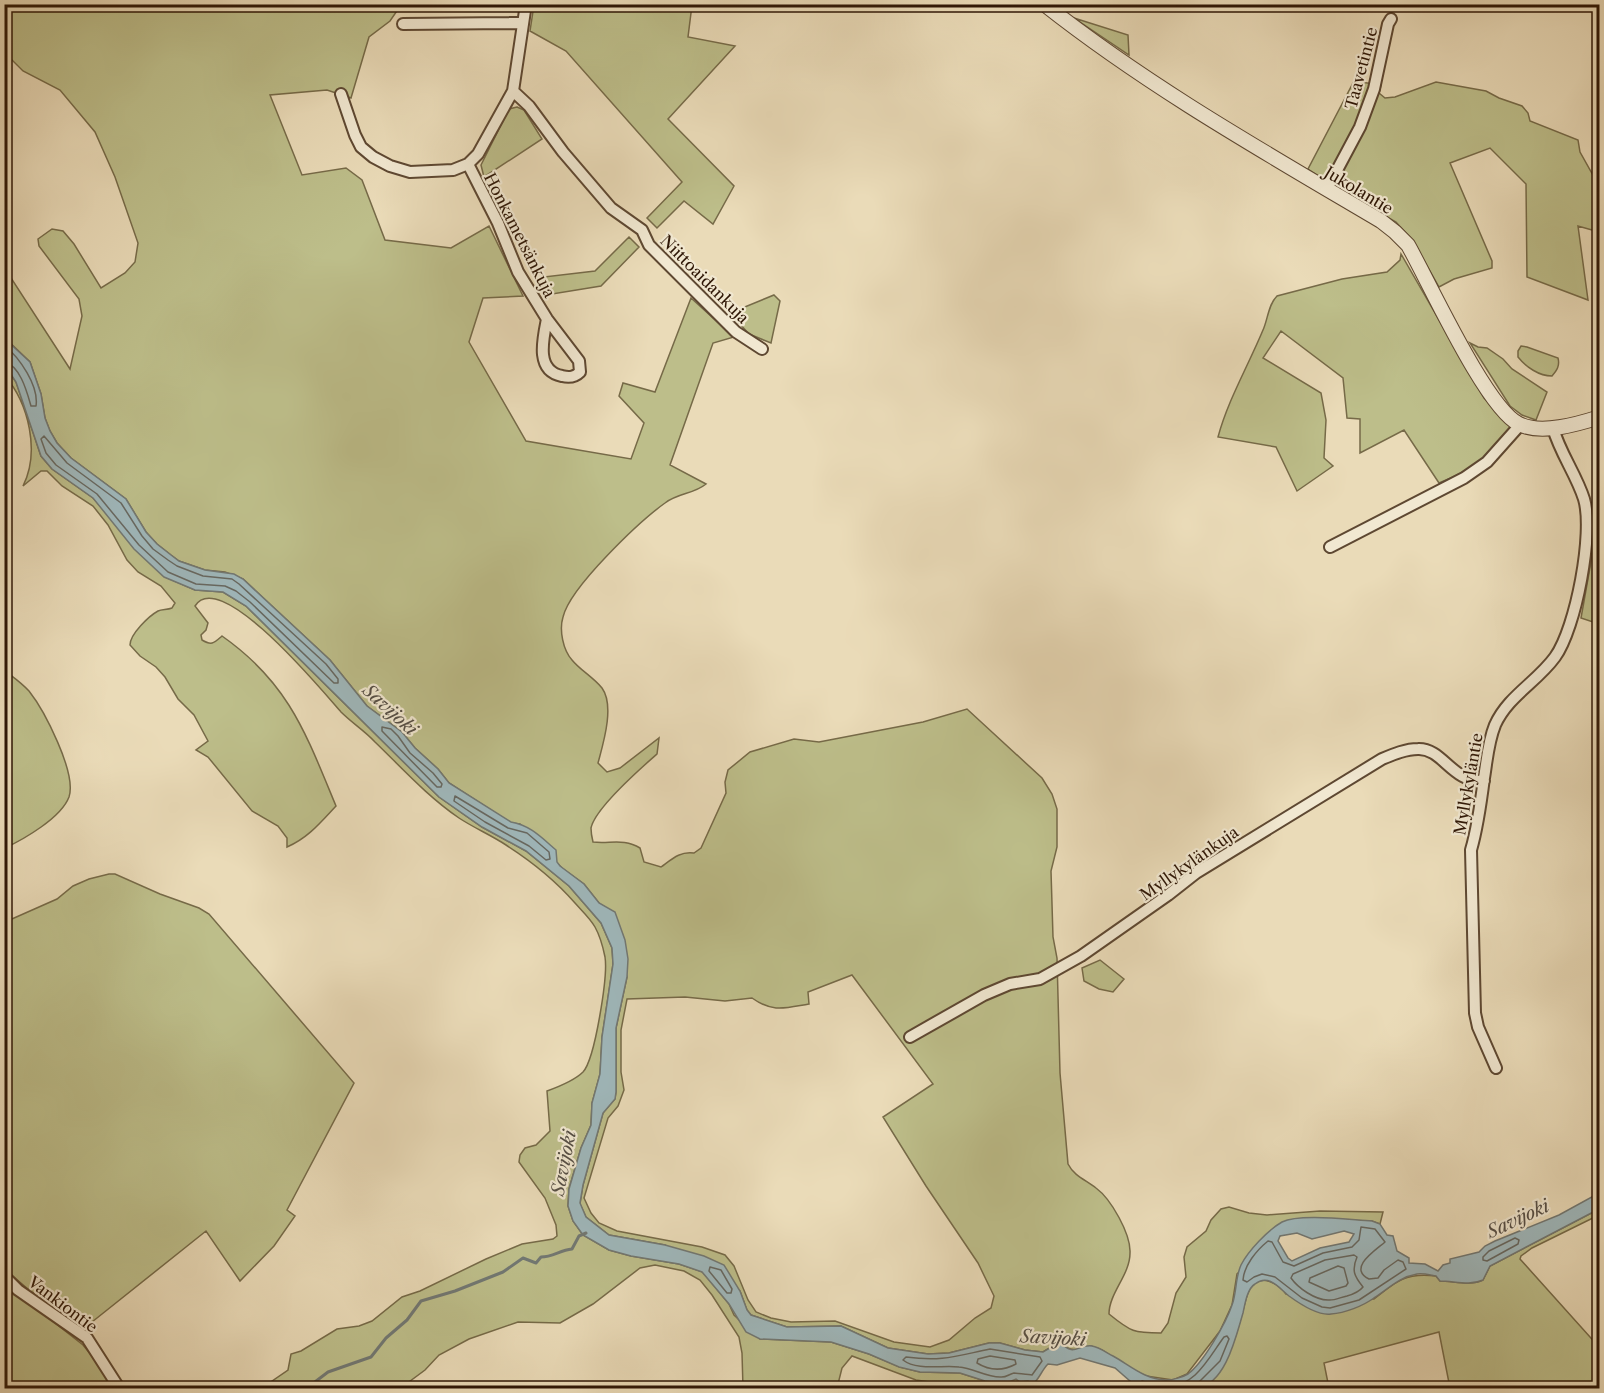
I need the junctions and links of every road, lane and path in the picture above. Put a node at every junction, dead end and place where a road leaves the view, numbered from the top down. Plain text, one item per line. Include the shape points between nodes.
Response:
1 (526, 4) edge
2 (1044, 4) edge
3 (1391, 19) dead end
4 (523, 23) junction
5 (403, 24) dead end
6 (513, 91) junction
7 (341, 94) dead end
8 (468, 164) junction
9 (1327, 189) junction
10 (547, 319) junction
11 (762, 349) dead end
12 (1599, 417) edge
13 (1520, 425) junction
14 (1553, 428) junction
15 (1330, 547) dead end
16 (1484, 781) junction
17 (910, 1037) dead end
18 (1496, 1068) dead end
19 (4, 1276) edge
20 (120, 1389) edge

1 - 4 street
2 - 9 street, Jukolantie via 1084,36 1230,132
3 - 9 street, Taavetintie via 1360,127
4 - 5 street
4 - 6 street
6 - 8 street via 478,154
6 - 11 street, Niittoaidankuja via 530,106 611,208 642,230 649,245 736,332
7 - 8 street via 361,147 373,157 410,172 453,170
8 - 10 street, Honkametsänkuja via 518,272
9 - 13 street, Jukolantie via 1381,221 1408,245 1481,379
10 - 10 street, Honkametsänkuja via 541,349 544,361 552,373 575,377 580,372 579,361
12 - 14 street
13 - 14 street
13 - 15 street via 1487,462 1464,478
14 - 16 street, Myllykyläntie via 1579,487 1587,518 1574,611 1555,657 1496,723
16 - 17 street, Myllykylänkuja via 1466,778 1432,751 1420,748 1382,759 1196,873 1081,956 1040,979 1010,984 984,995
16 - 18 street, Myllykyläntie via 1471,850 1473,998 1478,1027
19 - 20 street, Vankiontie via 87,1338

